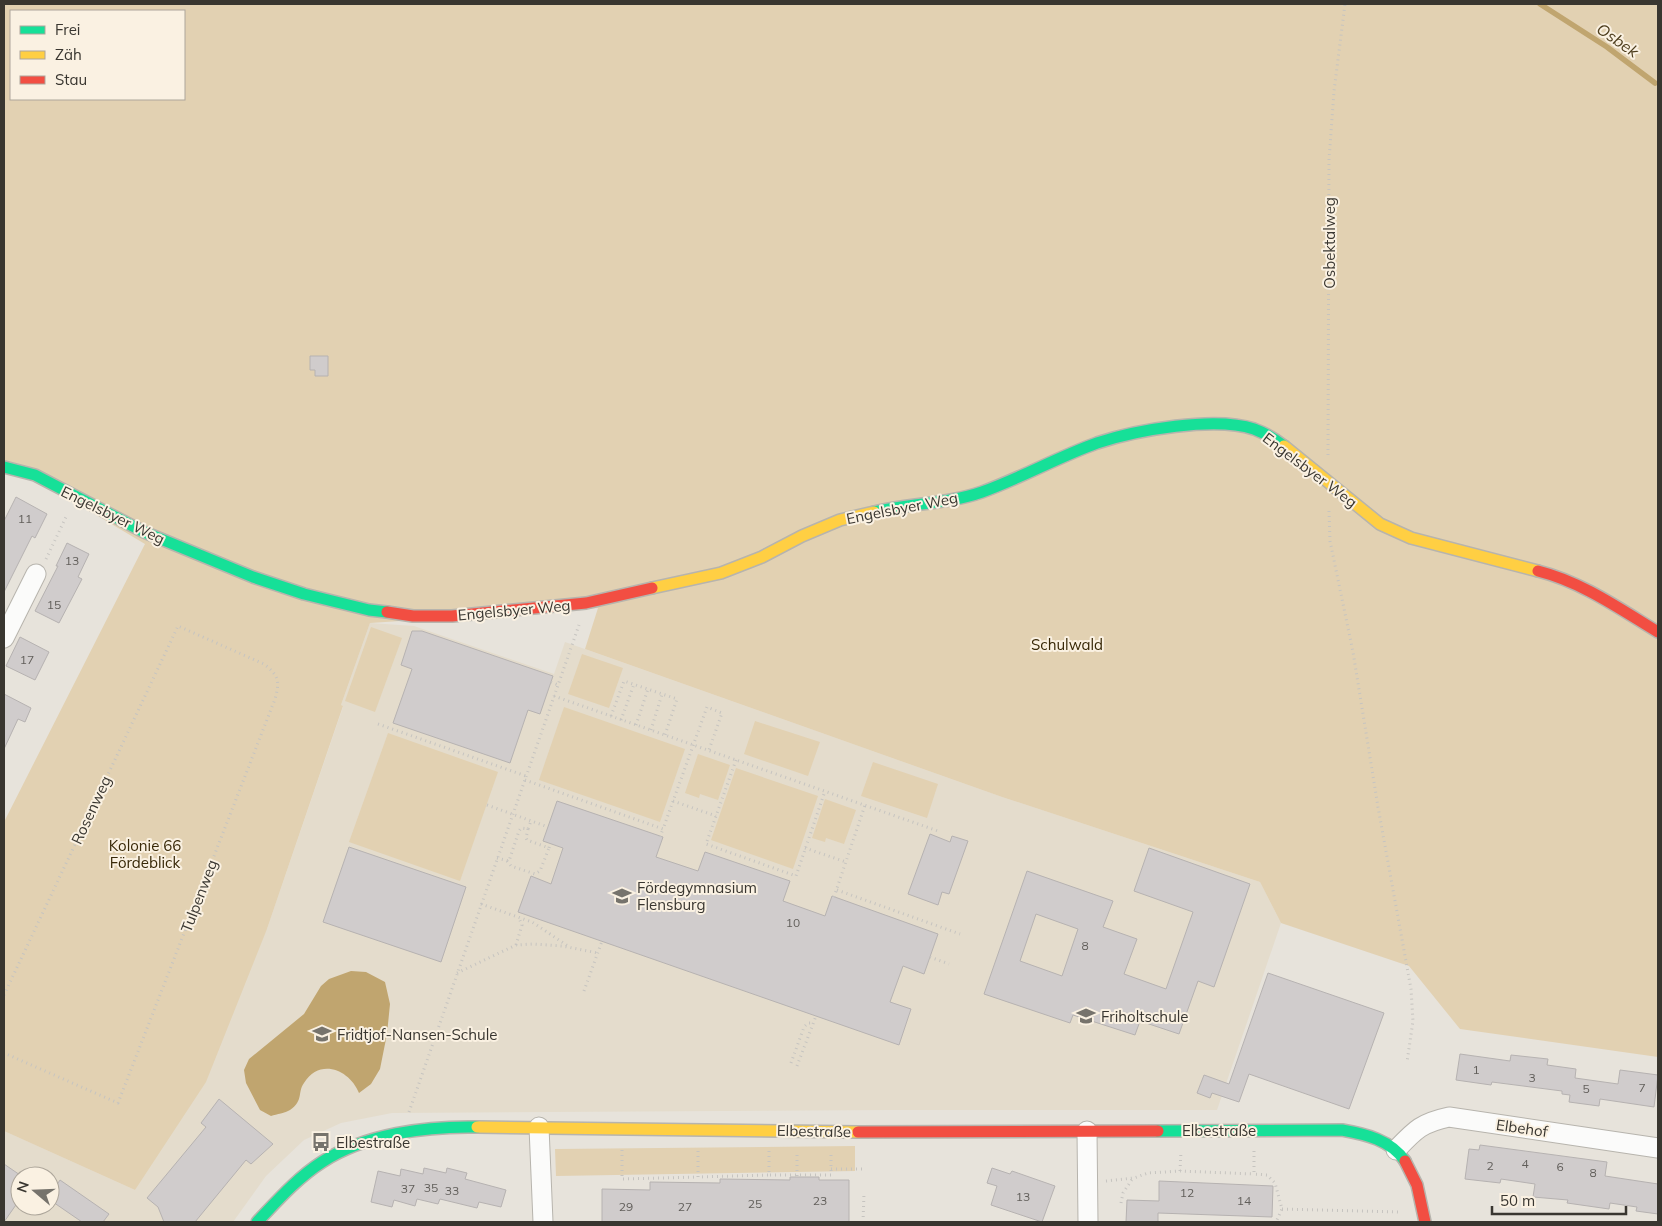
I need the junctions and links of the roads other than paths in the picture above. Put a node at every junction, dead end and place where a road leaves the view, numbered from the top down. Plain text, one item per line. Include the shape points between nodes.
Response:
1 (4, 467) edge
2 (36, 574) road end
3 (1658, 632) edge
4 (4, 638) edge
5 (539, 1127) junction
6 (1087, 1131) junction
7 (1658, 1148) edge
8 (1396, 1150) junction
9 (1424, 1217) edge
10 (257, 1222) edge
11 (543, 1222) edge
12 (1088, 1222) edge

1 - 3 street, Engelsbyer Weg via 35,476 144,532 253,577 304,594 369,610 413,616 452,616 586,603 721,573 840,520 981,492 1098,443 1188,425 1226,424 1254,429 1276,440 1380,524 1411,538 1554,575 1591,591
2 - 4 street
5 - 6 street, Elbestraße via 831,1132
5 - 10 street, Elbestraße via 435,1129 357,1144 323,1161 291,1187
5 - 11 street
6 - 8 street, Elbestraße via 1342,1130 1364,1133
6 - 12 street
7 - 8 street, Elbehof via 1449,1117 1416,1128
8 - 9 street via 1410,1168 1421,1193

